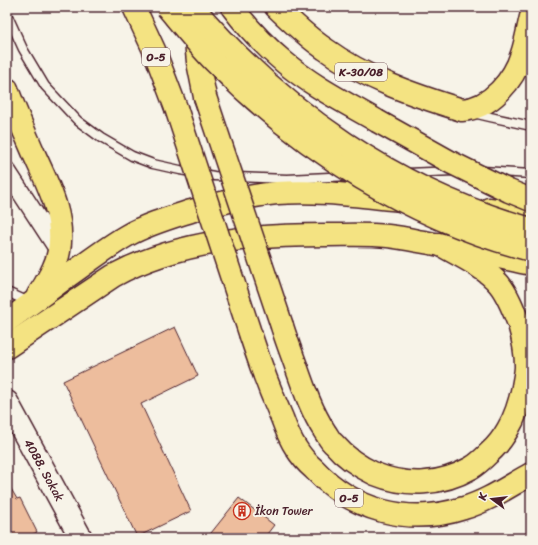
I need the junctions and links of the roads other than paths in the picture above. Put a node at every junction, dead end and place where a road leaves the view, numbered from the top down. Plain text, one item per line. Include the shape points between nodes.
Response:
1 (134, 7) edge
2 (167, 7) edge
3 (193, 7) edge
4 (232, 7) edge
5 (276, 7) edge
6 (7, 14) edge
7 (531, 17) edge
8 (7, 89) edge
9 (462, 110) junction
10 (531, 126) edge
11 (7, 171) edge
12 (531, 174) edge
13 (531, 200) edge
14 (531, 215) edge
15 (531, 229) edge
16 (439, 244) junction
17 (531, 250) edge
18 (59, 252) junction
19 (531, 264) edge
20 (7, 292) edge
21 (32, 304) junction
22 (7, 321) edge
23 (7, 347) edge
24 (7, 402) edge
25 (531, 474) edge
26 (82, 538) edge

1 - 25 main road, O-5, bridge via 176,108 272,398 296,449 304,459 327,483 346,496 378,510 406,516 456,511 475,505
2 - 17 main road, bridge via 242,88 300,136 347,169 404,202 433,215 493,239
3 - 15 main road, bridge via 214,32 270,86 339,140 438,195 510,224
3 - 16 main road, bridge via 198,62 205,97 282,326 316,416 333,444 350,460 384,477 407,483 434,482 472,468 482,460 508,431 517,412 525,376 522,334 511,305 499,284 476,265
4 - 13 main road, bridge via 264,44 285,63 318,86 459,166
5 - 9 main road, K-30/08 via 311,39 347,64 416,95
6 - 12 lane via 23,50 45,86 78,121 100,138 132,156 153,164 214,176 287,179 456,170
7 - 9 main road via 522,54 506,84 486,102
8 - 18 main road via 55,200 60,230
9 - 10 lane, K-30/08
11 - 18 street
14 - 21 main road via 343,194 278,193 246,197 146,226 95,256
16 - 19 main road
16 - 23 main road via 389,236 268,236 224,241 172,252 113,276
18 - 21 main road via 49,276
20 - 21 lane
21 - 22 main road
24 - 26 street, 4088. Sokak

